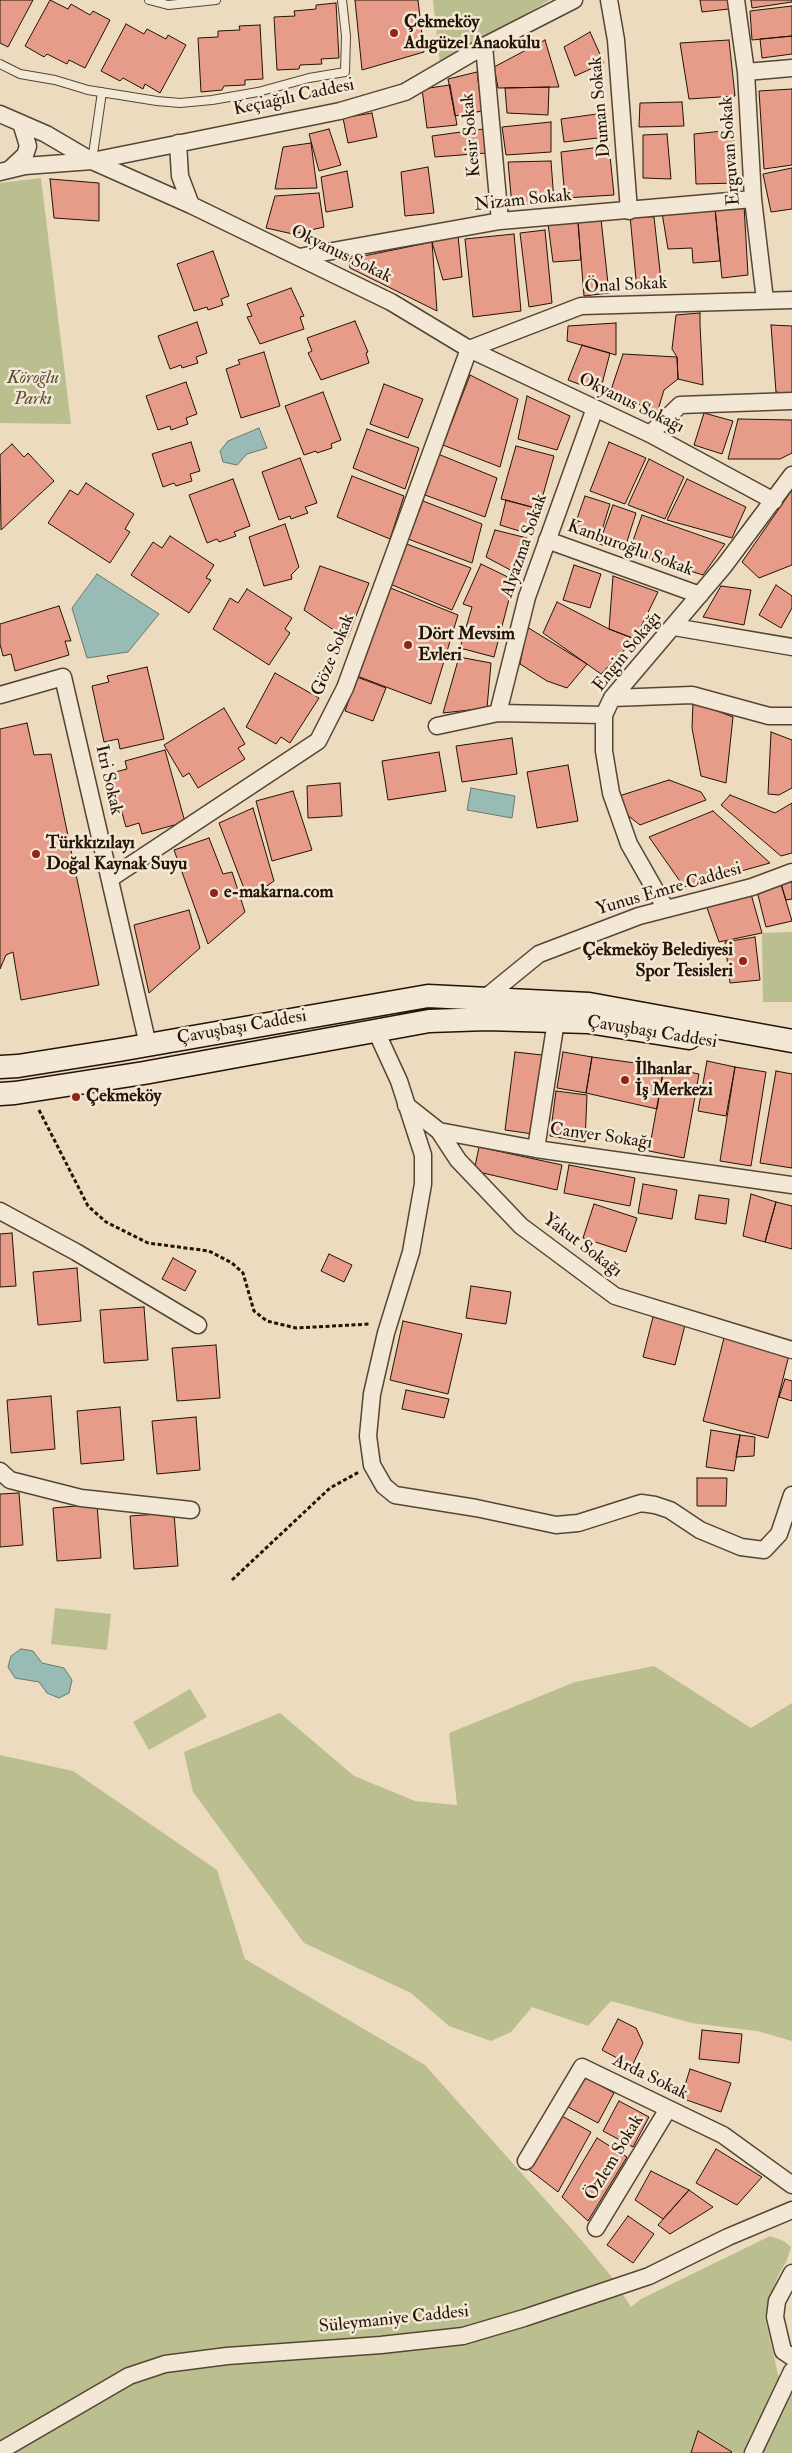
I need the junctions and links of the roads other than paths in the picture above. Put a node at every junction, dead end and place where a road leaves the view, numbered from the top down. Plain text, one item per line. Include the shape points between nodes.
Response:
1 (150, 0) edge
2 (216, 0) edge
3 (342, 0) edge
4 (574, 0) edge
5 (609, 0) edge
6 (736, 0) edge
7 (484, 46) junction
8 (0, 64) edge
9 (792, 68) edge
10 (746, 72) junction
11 (102, 92) junction
12 (0, 114) edge
13 (22, 123) junction
14 (178, 143) junction
15 (92, 161) junction
16 (5, 170) edge
17 (753, 198) junction
18 (191, 206) junction
19 (629, 210) junction
20 (500, 221) junction
21 (299, 257) junction
22 (765, 300) junction
23 (792, 300) edge
24 (469, 349) junction
25 (792, 400) edge
26 (595, 408) junction
27 (650, 434) junction
28 (792, 475) edge
29 (774, 501) junction
30 (547, 540) junction
31 (700, 595) junction
32 (674, 627) junction
33 (792, 647) edge
34 (0, 695) edge
35 (612, 698) junction
36 (498, 713) junction
37 (604, 714) junction
38 (792, 716) edge
39 (437, 726) dead end
40 (792, 872) edge
41 (111, 878) junction
42 (666, 909) junction
43 (483, 1009) junction
44 (556, 1021) junction
45 (376, 1031) junction
46 (792, 1041) edge
47 (148, 1045) junction
48 (792, 1056) edge
49 (0, 1067) edge
50 (0, 1094) edge
51 (406, 1105) junction
52 (439, 1131) junction
53 (536, 1148) junction
54 (792, 1185) edge
55 (0, 1211) edge
56 (198, 1325) dead end
57 (792, 1350) edge
58 (0, 1470) edge
59 (792, 1495) edge
60 (192, 1510) dead end
61 (668, 2109) junction
62 (526, 2161) dead end
63 (792, 2185) edge
64 (792, 2210) edge
65 (596, 2228) dead end
66 (792, 2273) edge
67 (792, 2357) edge
68 (792, 2371) edge
69 (0, 2451) edge
70 (753, 2453) edge

1 - 2 lane via 168,5
3 - 11 lane via 345,72 258,92 180,103
4 - 7 street, Keçiağılı Caddesi
5 - 19 street, Duman Sokak via 616,40
6 - 10 street, Erguvan Sokak
7 - 14 street, Keçiağılı Caddesi via 406,92 340,111
7 - 20 street, Kesir Sokak
8 - 11 lane via 20,74
9 - 10 street
10 - 17 street, Erguvan Sokak
11 - 15 lane
12 - 13 street
13 - 15 street
13 - 16 street via 28,146 25,155
14 - 15 street, Keçiağılı Caddesi
14 - 18 street via 180,176
15 - 16 street, Keçiağılı Caddesi
15 - 18 street
17 - 19 street, Nizam Sokak
17 - 22 street, Erguvan Sokak
18 - 21 street, Okyanus Sokak
19 - 20 street, Nizam Sokak
20 - 21 street, Nizam Sokak
21 - 24 street, Okyanus Sokak via 391,302
22 - 23 street, Önal Sokak
22 - 24 street, Önal Sokak via 581,306
24 - 26 street, Okyanus Sokağı
24 - 41 street, Göze Sokak via 345,688 318,741
25 - 27 street via 680,405
26 - 27 street, Okyanus Sokağı
26 - 30 street, Alyazma Sokak
27 - 29 street, Okyanus Sokağı
28 - 29 street, Engin Sokağı
29 - 31 street, Engin Sokağı
30 - 31 street, Kanburoğlu Sokak
30 - 36 street, Alyazma Sokak via 527,597
31 - 32 street, Engin Sokağı
32 - 33 street
32 - 35 street, Engin Sokağı
34 - 41 street, Itri Sokak via 63,677
35 - 37 street, Engin Sokağı
35 - 38 street via 692,695 769,716
36 - 37 street
36 - 39 street
37 - 42 street, Engin Sokağı via 604,751 610,793 629,844
40 - 42 street, Yunus Emre Caddesi via 752,887
41 - 47 street, Itri Sokak
42 - 43 street, Yunus Emre Caddesi via 540,954
43 - 44 main road, Çavuşbaşı Caddesi
43 - 45 main road, Çavuşbaşı Caddesi
43 - 46 main road, Çavuşbaşı Caddesi via 589,1004
43 - 47 main road, Çavuşbaşı Caddesi via 428,996
44 - 48 main road, Çavuşbaşı Caddesi via 588,1022
44 - 53 street
45 - 50 main road, Çavuşbaşı Caddesi
45 - 51 street via 399,1081
47 - 49 main road, Çavuşbaşı Caddesi
51 - 52 street
51 - 59 street via 423,1155 423,1184 411,1252 372,1394 368,1436 372,1465 384,1486 395,1495 556,1525 578,1523 641,1503 655,1504 724,1541 764,1550 779,1534
52 - 53 street, Canver Sokağı
52 - 57 street, Yakut Sokağı via 458,1160 522,1226 615,1296
53 - 54 street, Canver Sokağı
55 - 56 street
58 - 60 street via 10,1480 81,1498
61 - 62 street, Arda Sokak via 582,2067
61 - 63 street, Arda Sokak via 722,2136
61 - 65 street, Özlem Sokak
64 - 69 street, Süleymaniye Caddesi via 649,2276 463,2336 165,2364 129,2376
66 - 67 street via 777,2301 775,2317 783,2350
68 - 70 street

